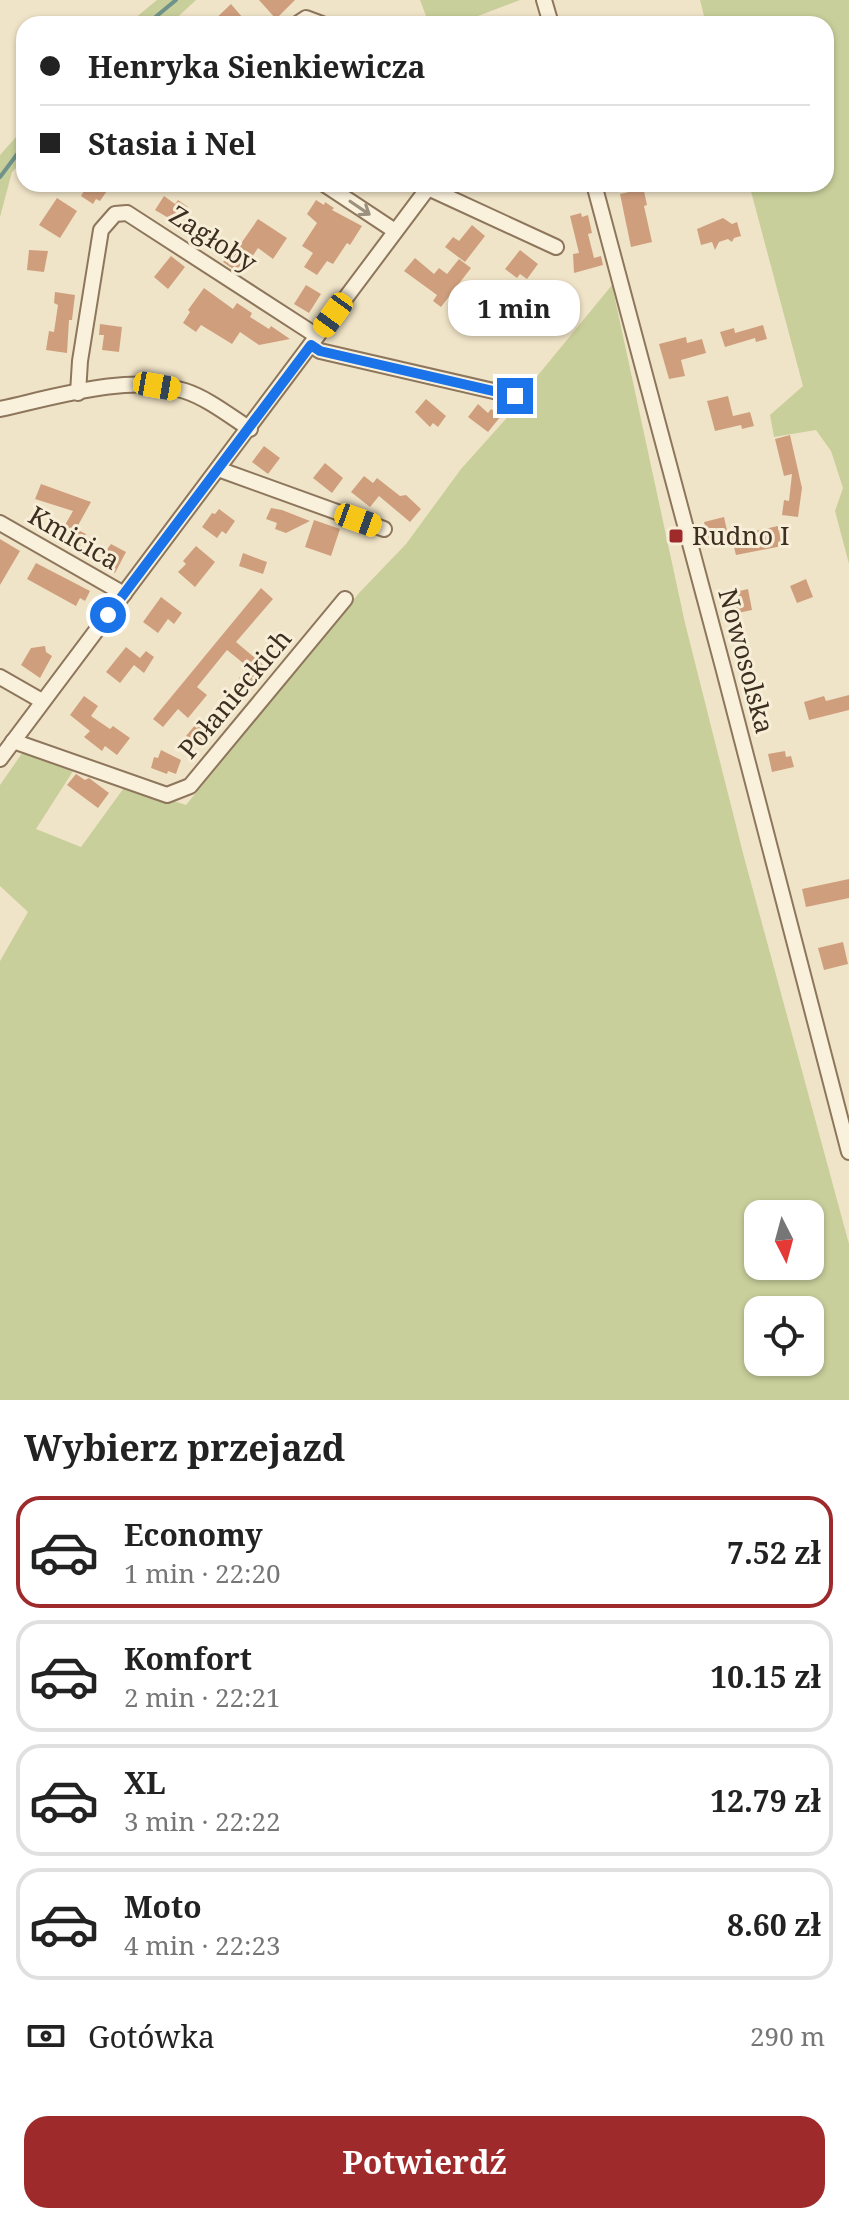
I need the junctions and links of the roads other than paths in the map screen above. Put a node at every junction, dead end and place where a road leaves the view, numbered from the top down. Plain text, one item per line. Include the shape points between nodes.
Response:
1 (336, 192) edge
2 (425, 192) edge
3 (442, 192) edge
4 (596, 192) edge
5 (395, 231) junction
6 (556, 247) dead end
7 (314, 341) junction
8 (78, 393) junction
9 (515, 396) dead end
10 (0, 409) edge
11 (250, 429) junction
12 (218, 469) junction
13 (0, 523) edge
14 (384, 529) dead end
15 (124, 594) junction
16 (345, 599) dead end
17 (0, 677) edge
18 (42, 701) junction
19 (13, 741) junction
20 (0, 759) edge
21 (849, 1152) edge

1 -> 5 street
2 - 5 street
3 - 6 street
4 - 21 street, Nowosolska
5 - 7 street
7 - 8 street, Zagłoby via 127,213 115,214 101,230
7 - 9 street, Zagłoby via 320,351
7 - 11 street
8 - 10 street
8 - 11 street via 130,386 186,391
11 - 12 street
12 - 14 street
12 - 15 street
13 - 15 street, Kmicica
15 - 18 street
16 - 19 street, Połanieckich via 190,786 167,795
17 - 18 street
18 - 19 street
19 - 20 street

